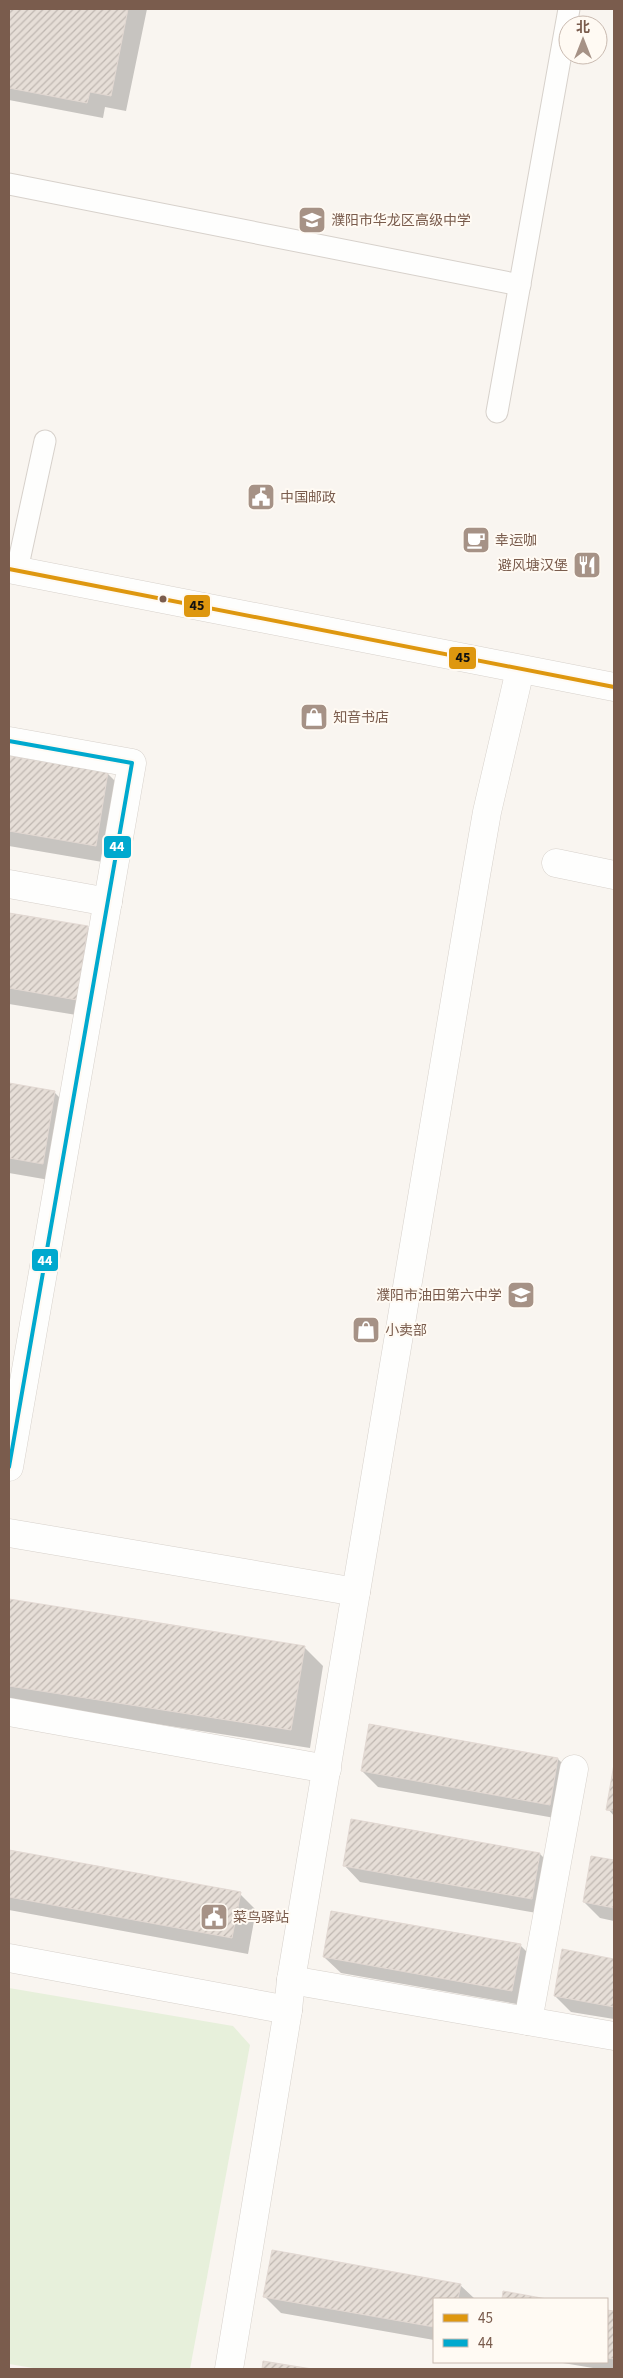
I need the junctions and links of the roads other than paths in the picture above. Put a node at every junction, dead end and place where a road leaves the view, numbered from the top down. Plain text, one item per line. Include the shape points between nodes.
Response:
1 (569, 9) edge
2 (9, 184) edge
3 (520, 285) junction
4 (496, 412) dead end
5 (45, 442) dead end
6 (13, 569) edge
7 (520, 670) junction
8 (614, 687) edge
9 (9, 742) edge
10 (556, 863) dead end
11 (614, 875) edge
12 (9, 884) edge
13 (108, 902) junction
14 (9, 1467) edge
15 (9, 1533) edge
16 (356, 1592) junction
17 (9, 1712) edge
18 (327, 1769) junction
19 (574, 1769) dead end
20 (9, 1958) edge
21 (291, 1980) junction
22 (288, 2010) junction
23 (528, 2021) junction
24 (614, 2036) edge
25 (229, 2369) edge

1 - 3 lane
2 - 3 lane
3 - 4 lane
5 - 6 lane
6 - 7 street
7 - 8 street
7 - 16 street via 487,812
9 - 13 street via 132,763
10 - 11 street
12 - 13 street
13 - 14 street
15 - 16 street
16 - 18 street
17 - 18 street
18 - 21 street
19 - 23 street
20 - 22 street
21 - 22 street
21 - 23 street
22 - 25 street
23 - 24 street

